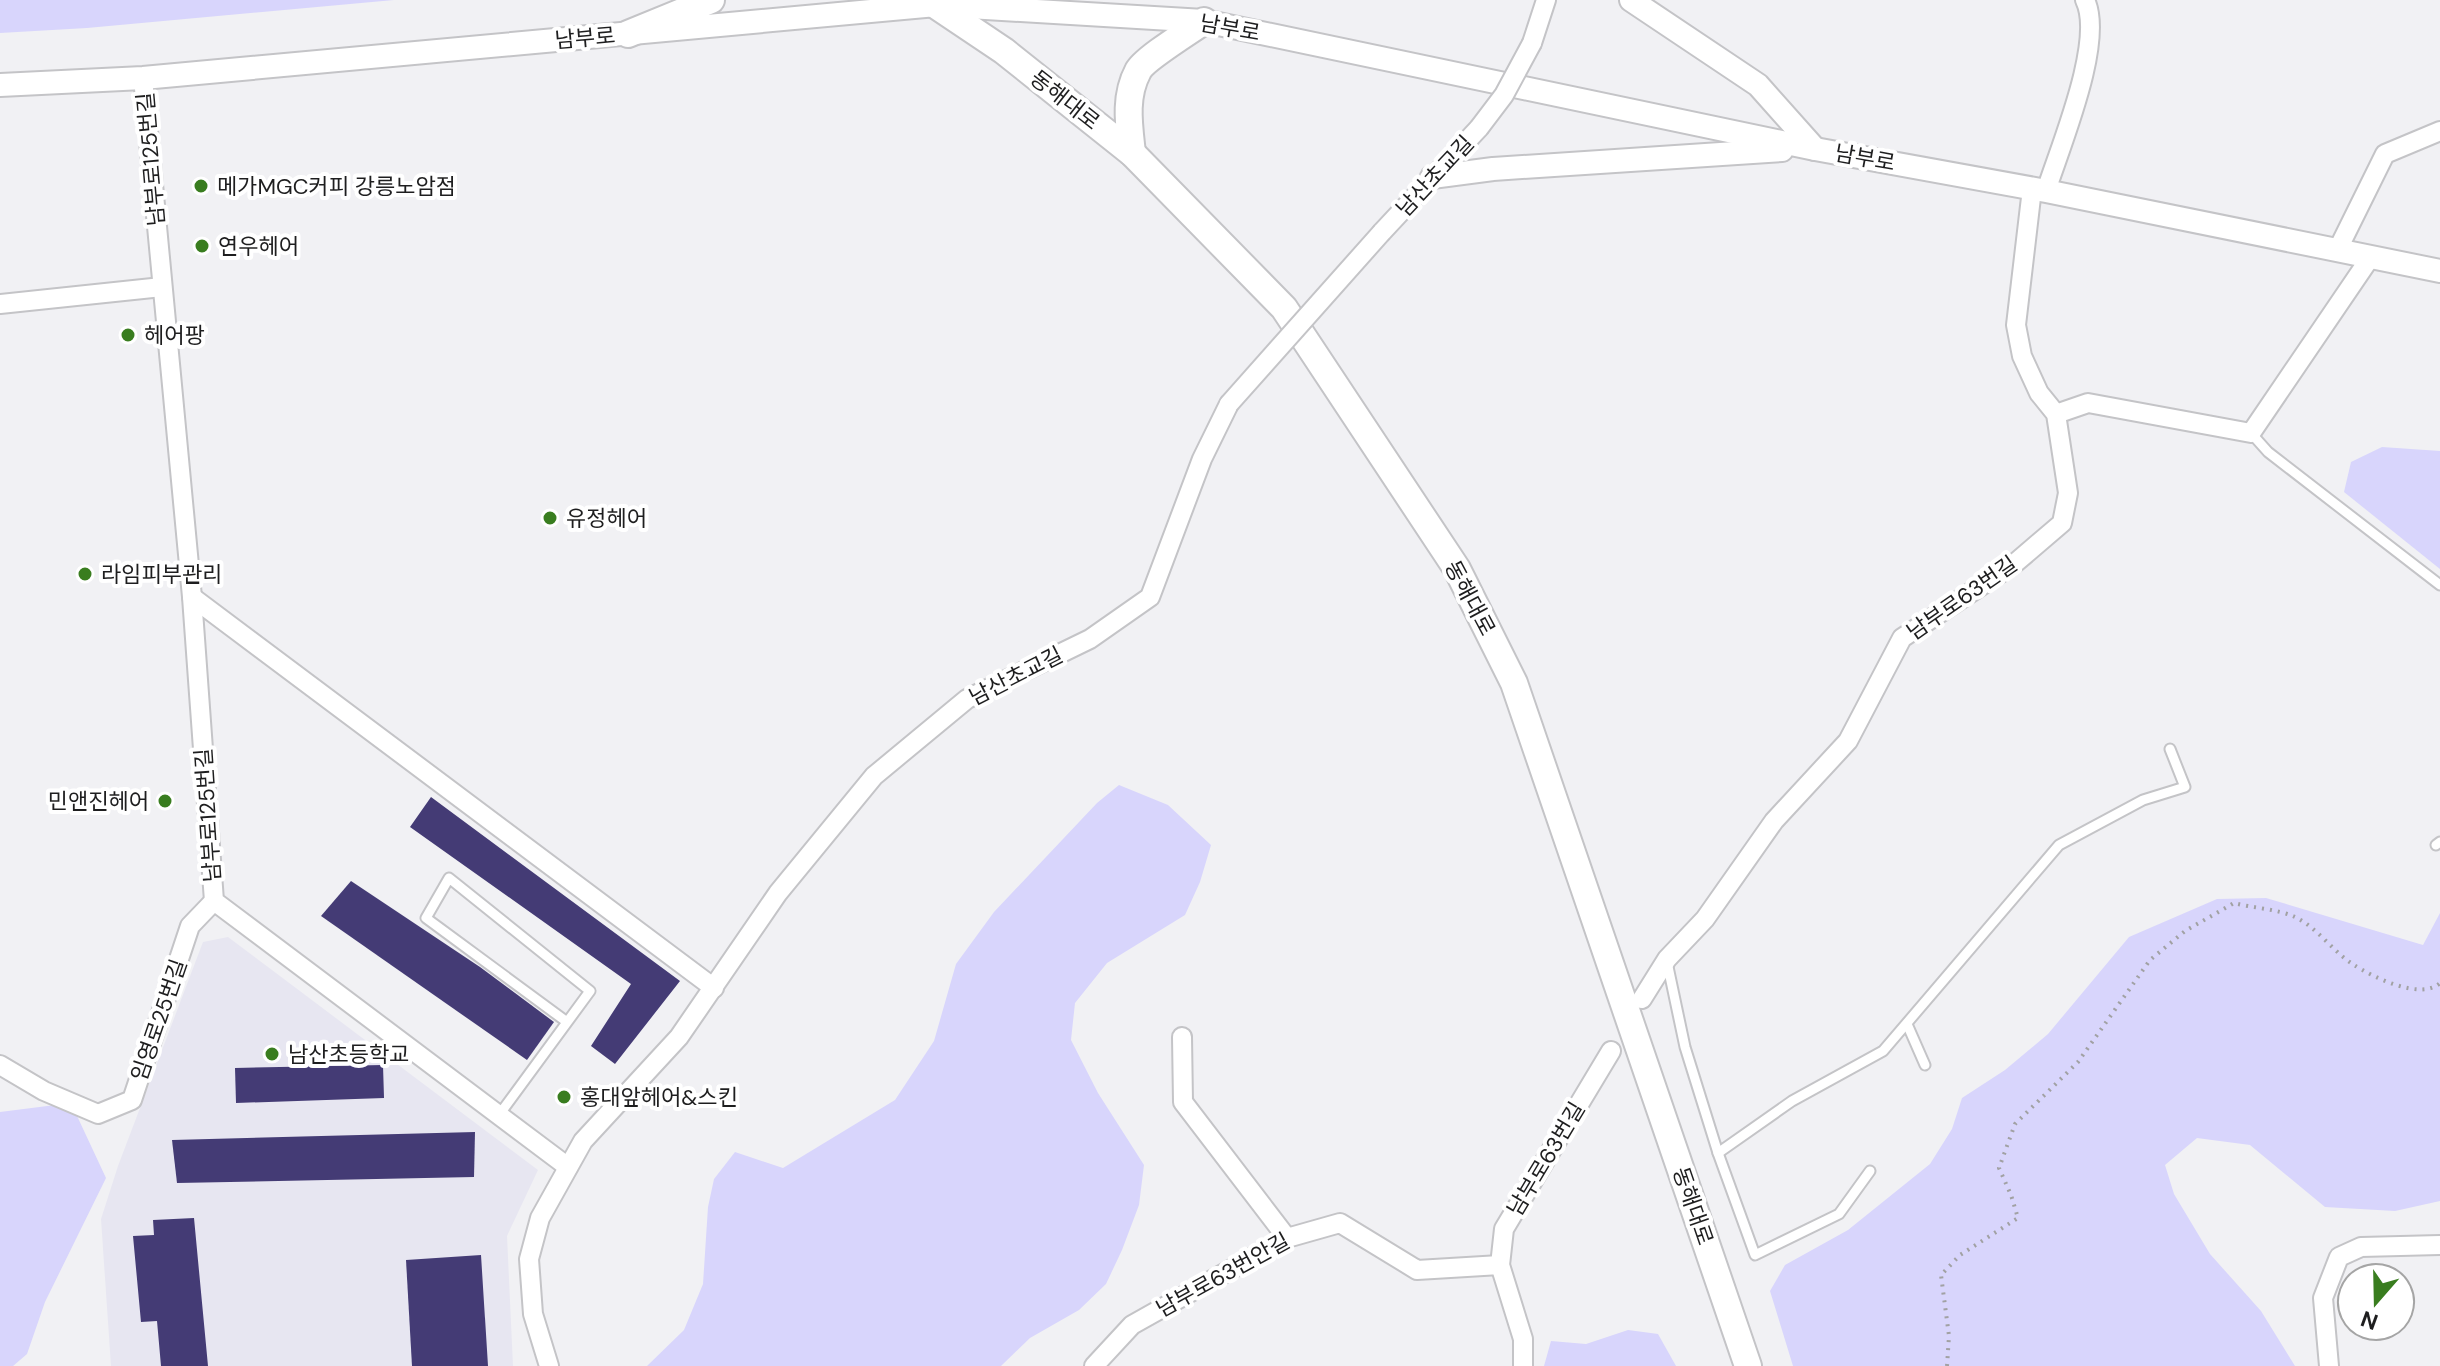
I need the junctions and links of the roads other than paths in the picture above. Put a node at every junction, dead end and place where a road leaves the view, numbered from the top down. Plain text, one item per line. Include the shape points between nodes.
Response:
1 (711, 0) edge
2 (1546, 0) edge
3 (1631, 0) edge
4 (2085, 0) edge
5 (932, 2) edge
6 (1204, 21) junction
7 (628, 34) junction
8 (143, 78) junction
9 (0, 85) edge
10 (2440, 131) edge
11 (1815, 149) junction
12 (1132, 153) junction
13 (1432, 177) junction
14 (2039, 190) junction
15 (2338, 249) junction
16 (2370, 258) junction
17 (2440, 271) edge
18 (162, 287) junction
19 (0, 304) edge
20 (2056, 414) junction
21 (2251, 433) junction
22 (2440, 585) edge
23 (192, 597) junction
24 (2170, 749) dead end
25 (214, 901) junction
26 (1667, 959) junction
27 (714, 988) junction
28 (1642, 999) dead end
29 (567, 1022) junction
30 (1907, 1024) junction
31 (1182, 1037) dead end
32 (1611, 1051) dead end
33 (1925, 1065) dead end
34 (4, 1071) edge
35 (499, 1115) junction
36 (1718, 1153) junction
37 (568, 1167) junction
38 (1870, 1171) dead end
39 (1287, 1238) junction
40 (2440, 1245) edge
41 (1500, 1265) junction
42 (549, 1366) edge
43 (1094, 1366) edge
44 (1523, 1366) edge
45 (1748, 1366) edge
46 (2329, 1366) edge

1 - 7 main road
2 - 13 street, 남산초교길, bridge via 1532,43 1504,95
3 - 11 street via 1758,85
4 - 14 street, 남부로63번길 via 2089,57
5 - 6 street, 남부로
5 - 7 street, 남부로
5 - 12 main road, 동해대로 via 1004,51
6 - 11 street, 남부로
6 - 12 main road via 1139,68 1128,117
7 - 8 street, 남부로
8 - 9 street, 남부로
8 - 18 street, 남부로125번길
10 - 15 street via 2385,154
11 - 13 street via 1509,167
11 - 14 street, 남부로
12 - 45 main road, 동해대로 via 1284,308 1457,569 1514,683
13 - 27 street, 남산초교길, bridge via 1229,404 1202,459 1150,597 1090,639 967,699 874,776 778,893
14 - 15 street, 남부로
14 - 20 street, 남부로63번길 via 2016,325 2022,356 2039,393
15 - 16 street, 남부로
16 - 17 street, 남부로
16 - 21 street
18 - 19 street
18 - 23 street, 남부로125번길
20 - 21 street via 2088,403
20 - 26 street, 남부로63번길 via 2068,493 2062,523 2014,564 1902,638 1848,741 1774,821 1705,919
21 - 22 lane via 2268,452
23 - 25 street, 남부로125번길
23 - 27 street
24 - 30 lane via 2185,787 2143,800 2059,845
25 - 34 street, 임영로25번길 via 190,926 132,1100 98,1114
25 - 35 street, 남부로125번길
26 - 28 street, 남부로63번길
26 - 36 lane via 1685,1047
27 - 37 street, 남산초교길 via 679,1037 583,1141
29 - 29 lane via 590,991 449,878 426,918
29 - 35 lane
30 - 33 lane
30 - 36 lane via 1883,1051 1792,1101
31 - 39 street via 1183,1102
32 - 41 street, 남부로63번길 via 1504,1229
35 - 37 street, 남부로125번길
36 - 38 lane via 1755,1255 1839,1214
37 - 42 street, 남산초교길 via 540,1218 529,1259 533,1314
39 - 41 street, 남부로63번안길 via 1340,1223 1417,1270
39 - 43 street, 남부로63번안길 via 1132,1325
40 - 46 street via 2361,1247 2339,1257 2323,1298
41 - 44 street, 남부로63번길 via 1523,1339

